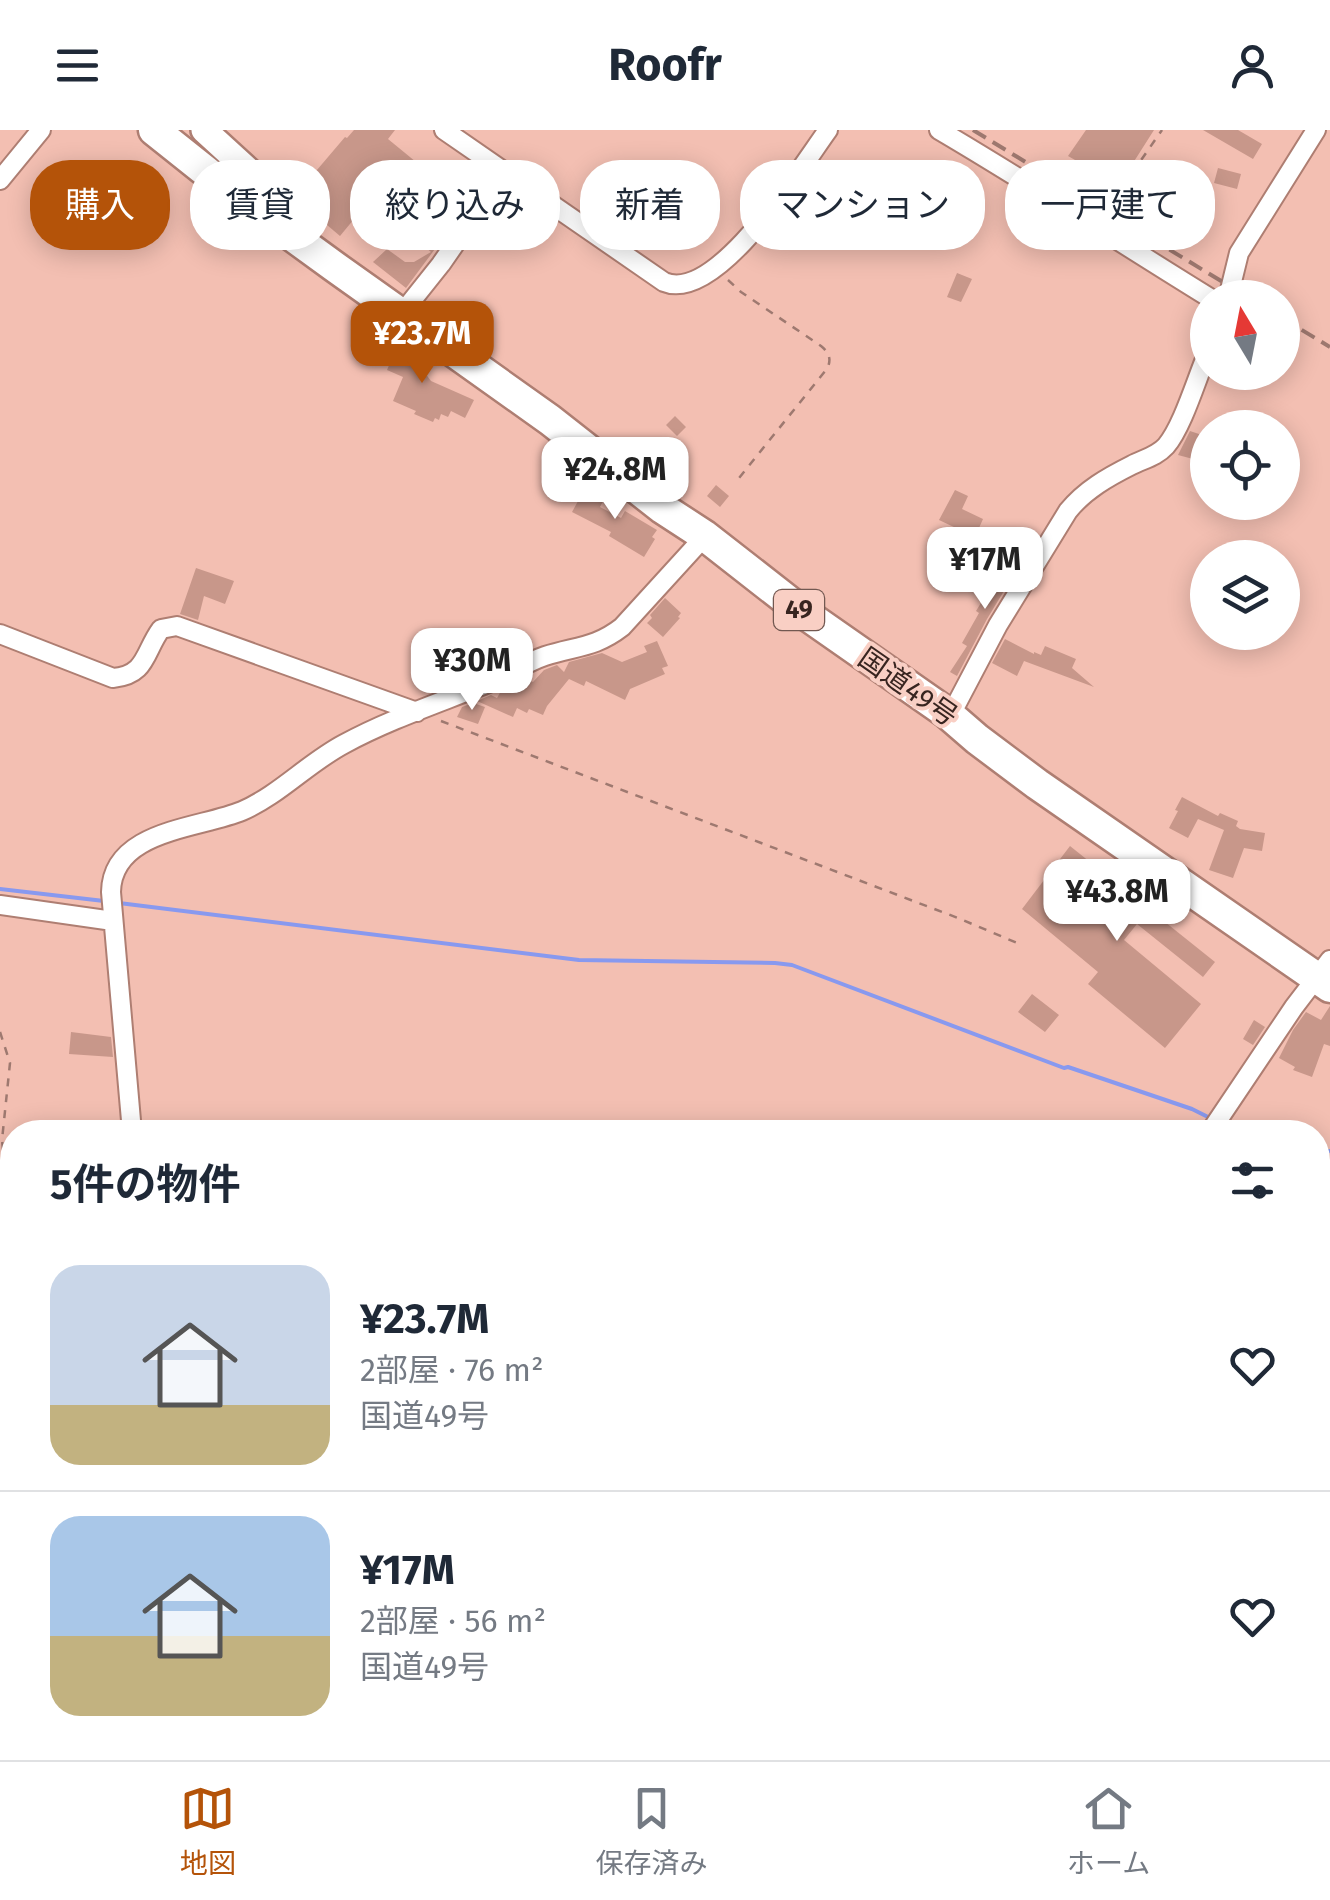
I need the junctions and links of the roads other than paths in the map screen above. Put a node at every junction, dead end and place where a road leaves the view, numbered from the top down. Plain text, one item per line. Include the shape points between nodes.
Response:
1 (41, 130) edge
2 (154, 130) edge
3 (444, 130) edge
4 (828, 130) edge
5 (939, 130) edge
6 (1316, 130) edge
7 (211, 132) edge
8 (192, 160) edge
9 (239, 160) edge
10 (488, 160) edge
11 (0, 180) edge
12 (560, 210) edge
13 (310, 250) edge
14 (451, 250) edge
15 (1232, 280) edge
16 (1190, 286) edge
17 (402, 313) junction
18 (1192, 390) edge
19 (705, 536) junction
20 (0, 634) edge
21 (417, 712) junction
22 (947, 713) junction
23 (0, 904) edge
24 (113, 921) junction
25 (1326, 975) edge
26 (131, 1120) edge
27 (1218, 1120) edge

1 - 11 street
2 - 8 highway, 国道49号 / 49
3 - 10 street
4 - 12 street via 763,221 719,266 684,284 670,285
5 - 16 street
6 - 15 street via 1239,253
7 - 9 main road
13 - 17 highway, 国道49号 / 49
14 - 17 street
17 - 19 highway, 国道49号 / 49
18 - 22 street via 1166,445 1080,496 1068,511
19 - 21 street via 608,638 547,655
19 - 22 highway, 国道49号 / 49
20 - 21 street via 113,678 137,670 160,629 177,626
21 - 24 street via 343,744 242,811 131,850 112,874
22 - 25 highway, 国道49号 / 49 via 1037,784
23 - 24 street
24 - 26 street
25 - 27 street via 1294,1007

